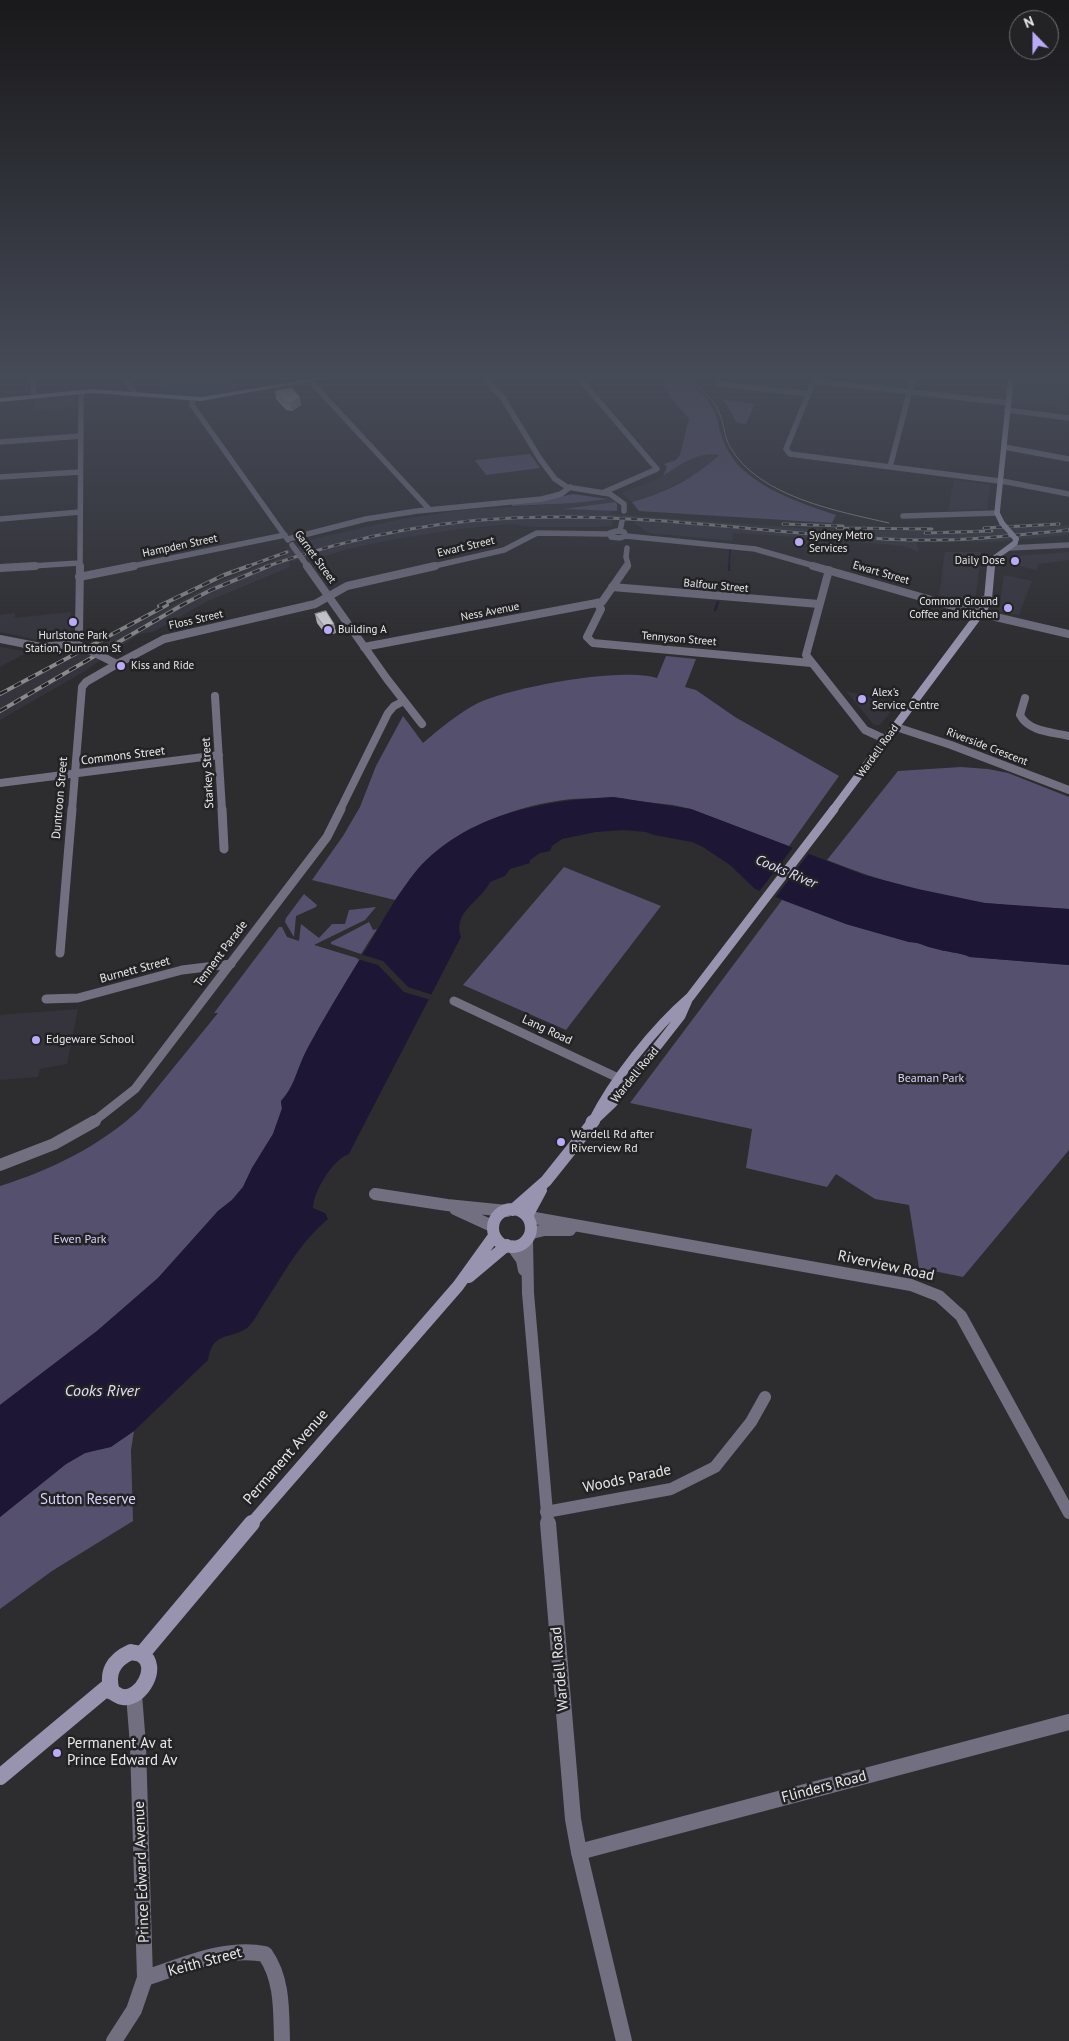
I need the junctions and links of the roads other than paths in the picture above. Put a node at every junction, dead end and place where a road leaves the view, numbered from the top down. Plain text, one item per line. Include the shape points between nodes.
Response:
1 (60, 473) edge
2 (80, 473) edge
3 (241, 473) edge
4 (396, 473) edge
5 (551, 473) edge
6 (647, 473) edge
7 (939, 473) edge
8 (1001, 473) edge
9 (0, 477) edge
10 (1000, 481) junction
11 (570, 487) junction
12 (602, 492) junction
13 (1069, 494) edge
14 (429, 509) junction
15 (624, 511) dead end
16 (80, 512) junction
17 (997, 513) junction
18 (903, 516) dead end
19 (0, 519) edge
20 (622, 521) dead end
21 (620, 531) junction
22 (609, 534) junction
23 (626, 536) junction
24 (289, 540) junction
25 (1069, 545) edge
26 (627, 548) dead end
27 (1008, 548) junction
28 (79, 563) junction
29 (0, 568) edge
30 (829, 570) junction
31 (79, 577) junction
32 (612, 587) junction
33 (329, 596) junction
34 (988, 599) junction
35 (597, 603) junction
36 (819, 604) junction
37 (948, 605) junction
38 (980, 614) junction
39 (1069, 634) edge
40 (0, 639) edge
41 (77, 645) junction
42 (364, 647) junction
43 (811, 663) junction
44 (117, 664) junction
45 (215, 696) dead end
46 (1025, 698) dead end
47 (404, 701) junction
48 (422, 724) dead end
49 (896, 727) junction
50 (1069, 736) edge
51 (887, 740) junction
52 (218, 755) junction
53 (74, 774) junction
54 (0, 783) edge
55 (1069, 790) edge
56 (224, 849) dead end
57 (60, 953) dead end
58 (231, 964) junction
59 (46, 1000) dead end
60 (454, 1001) dead end
61 (619, 1079) junction
62 (0, 1165) edge
63 (546, 1181) junction
64 (375, 1194) dead end
65 (447, 1205) junction
66 (510, 1210) junction
67 (528, 1216) junction
68 (493, 1231) junction
69 (603, 1232) junction
70 (529, 1236) junction
71 (509, 1246) junction
72 (458, 1286) junction
73 (528, 1293) junction
74 (765, 1397) dead end
75 (546, 1512) junction
76 (1069, 1513) edge
77 (142, 1654) junction
78 (109, 1686) junction
79 (134, 1695) junction
80 (1069, 1722) edge
81 (0, 1777) edge
82 (579, 1852) junction
83 (145, 1978) junction
84 (114, 2041) edge
85 (282, 2041) edge
86 (624, 2041) edge

1 - 9 street
2 - 16 street
3 - 24 street, Garnet Street
4 - 14 street
5 - 11 street via 556,481
6 - 12 street
7 - 10 street
8 - 10 main road
10 - 13 street
10 - 17 main road
11 - 12 street
11 - 14 street, Hampden Street via 561,494 542,499
12 - 15 street via 622,501
14 - 24 street, Hampden Street via 366,520
16 - 19 street
16 - 28 street
17 - 18 street
17 - 27 main road, Wardell Road, bridge via 1016,539
20 - 21 street
21 - 22 street
21 - 23 street
22 - 23 street, Ewart Street via 618,539
22 - 33 street, Ewart Street via 538,533 504,550 347,586
23 - 30 street, Ewart Street via 755,549
24 - 31 street, Hampden Street
24 - 33 street, Garnet Street, bridge
25 - 27 street
26 - 32 street via 628,564
27 - 34 main road, Wardell Road via 992,560
28 - 29 street
28 - 31 street
30 - 36 street
30 - 37 street, Ewart Street
31 - 41 street
32 - 35 street via 604,601
32 - 36 street, Balfour Street
33 - 42 street, Garnet Street
33 - 44 street, Floss Street via 315,604 164,639
34 - 37 street via 972,604
34 - 38 main road, Wardell Road
35 - 42 street, Ness Avenue
35 - 43 street, Tennyson Street via 601,609 587,637 593,644
36 - 43 street via 806,655
37 - 38 street, Ewart Street
38 - 39 street, Ewart Street
38 - 49 main road, Wardell Road
40 - 41 street via 41,647
41 - 44 street, bridge
42 - 47 street, Garnet Street
43 - 51 street via 865,730
44 - 53 street, Duntroon Street via 82,685
45 - 52 street, Starkey Street
46 - 50 street via 1020,714 1023,721
47 - 48 street, Garnet Street
47 - 58 street, Tennent Parade via 388,713 327,837
49 - 51 main road, Wardell Road
49 - 55 street, Riverside Crescent
51 - 61 main road, Wardell Road via 690,997 681,1016
52 - 53 street, Commons Street
52 - 56 street, Starkey Street
53 - 54 street, Commons Street
53 - 57 street, Duntroon Street
58 - 59 street, Burnett Street via 182,970 78,998
58 - 62 street, Tennent Parade via 126,1098 71,1136
60 - 61 street, Lang Road
61 - 63 main road, Wardell Road via 613,1103 591,1124
63 - 66 main road, Wardell Road
63 - 67 main road, Wardell Road
64 - 65 street
65 - 66 street
65 - 68 street
66 - 67 main road
66 - 68 main road via 498,1215
67 - 69 street, Riverview Road
67 - 70 main road via 532,1224
68 - 71 main road via 497,1240
68 - 72 main road, Permanent Avenue
69 - 70 street, Riverview Road via 544,1230
69 - 76 street, Riverview Road via 910,1285 938,1294 952,1303 961,1316
70 - 71 main road
70 - 73 street, Wardell Road
71 - 72 main road, Permanent Avenue
71 - 73 street, Wardell Road via 522,1260
72 - 77 main road, Permanent Avenue
73 - 75 street, Wardell Road
74 - 75 street, Woods Parade via 751,1422 715,1467 671,1489
75 - 82 street, Wardell Road via 571,1798
77 - 78 main road via 131,1652 120,1657 111,1668
77 - 79 main road via 149,1664 148,1678
78 - 79 main road via 112,1692 122,1697
78 - 81 main road
79 - 83 street, Prince Edward Avenue
80 - 82 street, Flinders Road
82 - 86 street, Wardell Road
83 - 84 street, Prince Edward Avenue via 134,2010
83 - 85 street, Keith Street via 228,1953 248,1950 264,1954 274,1968 277,1981

